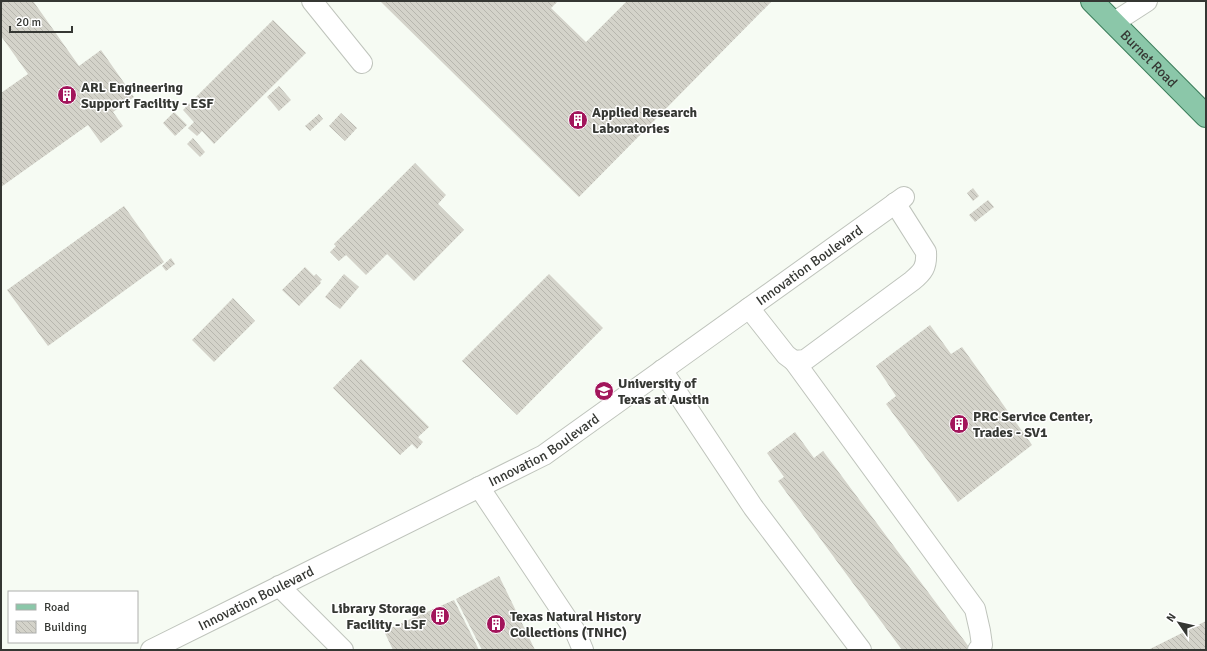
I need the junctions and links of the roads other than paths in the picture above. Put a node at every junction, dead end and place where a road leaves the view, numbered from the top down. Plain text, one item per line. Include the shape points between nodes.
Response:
1 (312, 1) edge
2 (1092, 1) edge
3 (1147, 1) edge
4 (1113, 23) junction
5 (362, 63) dead end
6 (1206, 116) edge
7 (749, 308) junction
8 (794, 361) junction
9 (662, 370) junction
10 (479, 487) junction
11 (279, 586) junction
12 (151, 650) edge
13 (344, 650) edge
14 (583, 650) edge
15 (861, 650) edge
16 (978, 650) edge

1 - 5 street
2 - 4 main road, Burnet Road
3 - 4 street
4 - 6 main road, Burnet Road
7 - 8 street via 786,355
7 - 8 street, Innovation Boulevard via 900,200 926,252 927,262 922,273 805,360
7 - 9 street, Innovation Boulevard
8 - 16 street via 975,609 982,645
9 - 10 street, Innovation Boulevard via 544,455
9 - 15 street via 753,507
10 - 11 street, Innovation Boulevard
10 - 14 street via 575,631
11 - 12 street, Innovation Boulevard
11 - 13 street

